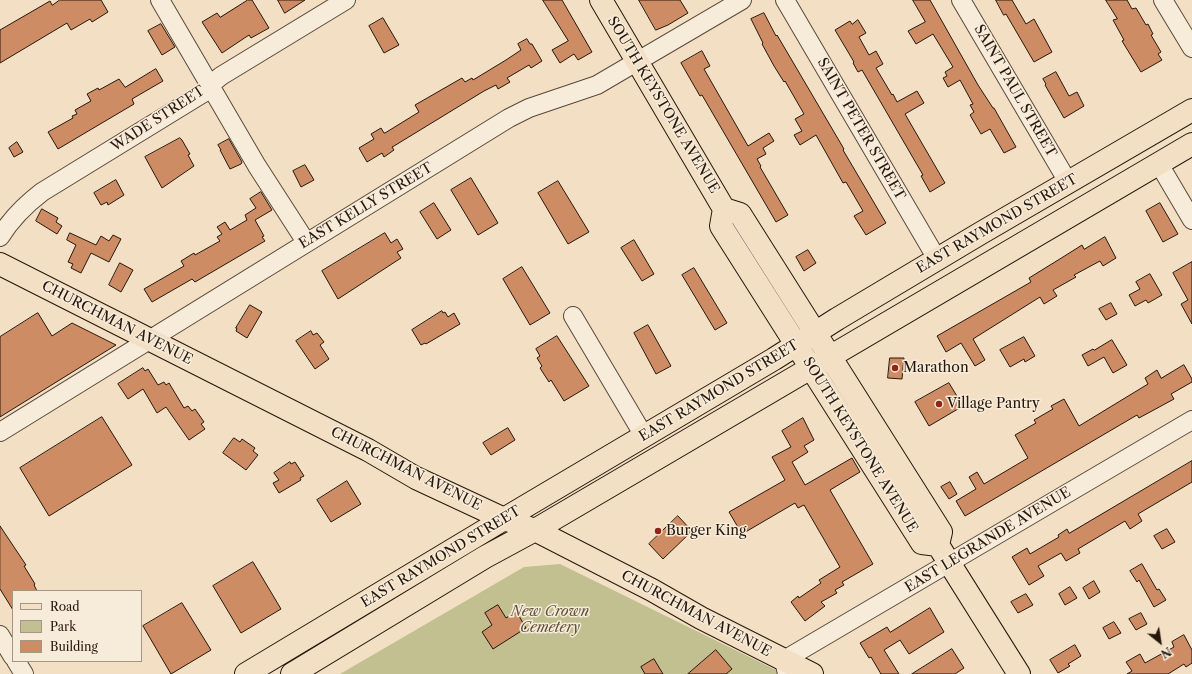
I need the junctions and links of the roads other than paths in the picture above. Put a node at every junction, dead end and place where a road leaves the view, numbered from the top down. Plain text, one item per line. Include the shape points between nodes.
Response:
1 (160, 0) edge
2 (346, 0) edge
3 (601, 0) edge
4 (742, 0) edge
5 (785, 0) edge
6 (961, 0) edge
7 (1163, 0) edge
8 (1192, 48) edge
9 (637, 62) junction
10 (210, 86) junction
11 (1192, 110) edge
12 (1192, 144) edge
13 (1159, 164) junction
14 (1068, 182) junction
15 (724, 209) junction
16 (1192, 220) edge
17 (0, 237) edge
18 (306, 242) junction
19 (937, 259) junction
20 (0, 264) edge
21 (573, 316) dead end
22 (815, 333) junction
23 (151, 340) junction
24 (796, 345) junction
25 (831, 357) junction
26 (811, 368) junction
27 (1192, 420) edge
28 (0, 432) edge
29 (644, 436) junction
30 (504, 519) junction
31 (535, 530) junction
32 (938, 545) junction
33 (950, 563) junction
34 (0, 635) edge
35 (12, 655) edge
36 (17, 662) edge
37 (786, 667) edge
38 (24, 674) edge
39 (246, 674) edge
40 (292, 674) edge
41 (812, 674) edge
42 (1019, 674) edge

1 - 10 street
2 - 10 street, WADE STREET via 221,76
3 - 9 main road, SOUTH KEYSTONE AVENUE
4 - 9 street, EAST KELLY STREET
5 - 19 street, SAINT PETER STREET
6 - 14 street, SAINT PAUL STREET
7 - 8 street
9 - 15 main road, SOUTH KEYSTONE AVENUE
9 - 18 street, EAST KELLY STREET via 588,89 519,113
10 - 17 street, WADE STREET via 205,92 42,192 21,210
10 - 18 street
11 - 14 main road, EAST RAYMOND STREET
12 - 13 main road, EAST RAYMOND STREET
13 - 16 street
13 - 25 main road, EAST RAYMOND STREET
14 - 19 main road, EAST RAYMOND STREET
15 - 22 main road, SOUTH KEYSTONE AVENUE via 740,214
15 - 24 main road, SOUTH KEYSTONE AVENUE via 721,226
18 - 23 street, EAST KELLY STREET
19 - 22 main road, EAST RAYMOND STREET
20 - 23 main road, CHURCHMAN AVENUE
21 - 29 street
22 - 24 main road, EAST RAYMOND STREET
22 - 25 main road, SOUTH KEYSTONE AVENUE
23 - 28 street, EAST KELLY STREET
23 - 30 main road, CHURCHMAN AVENUE via 368,450 416,478
24 - 26 main road, SOUTH KEYSTONE AVENUE
24 - 29 main road, EAST RAYMOND STREET
25 - 26 main road, EAST RAYMOND STREET
25 - 32 main road, SOUTH KEYSTONE AVENUE via 941,532
26 - 31 main road, EAST RAYMOND STREET
26 - 32 main road, SOUTH KEYSTONE AVENUE via 922,543
27 - 33 street, EAST LEGRANDE AVENUE
29 - 30 main road, EAST RAYMOND STREET
30 - 31 main road, CHURCHMAN AVENUE
30 - 39 main road, EAST RAYMOND STREET
31 - 37 main road, CHURCHMAN AVENUE via 652,590
31 - 40 main road, EAST RAYMOND STREET via 485,557
32 - 33 main road
33 - 37 street, EAST LEGRANDE AVENUE
33 - 42 main road
34 - 35 street
36 - 38 street
37 - 41 main road, CHURCHMAN AVENUE

